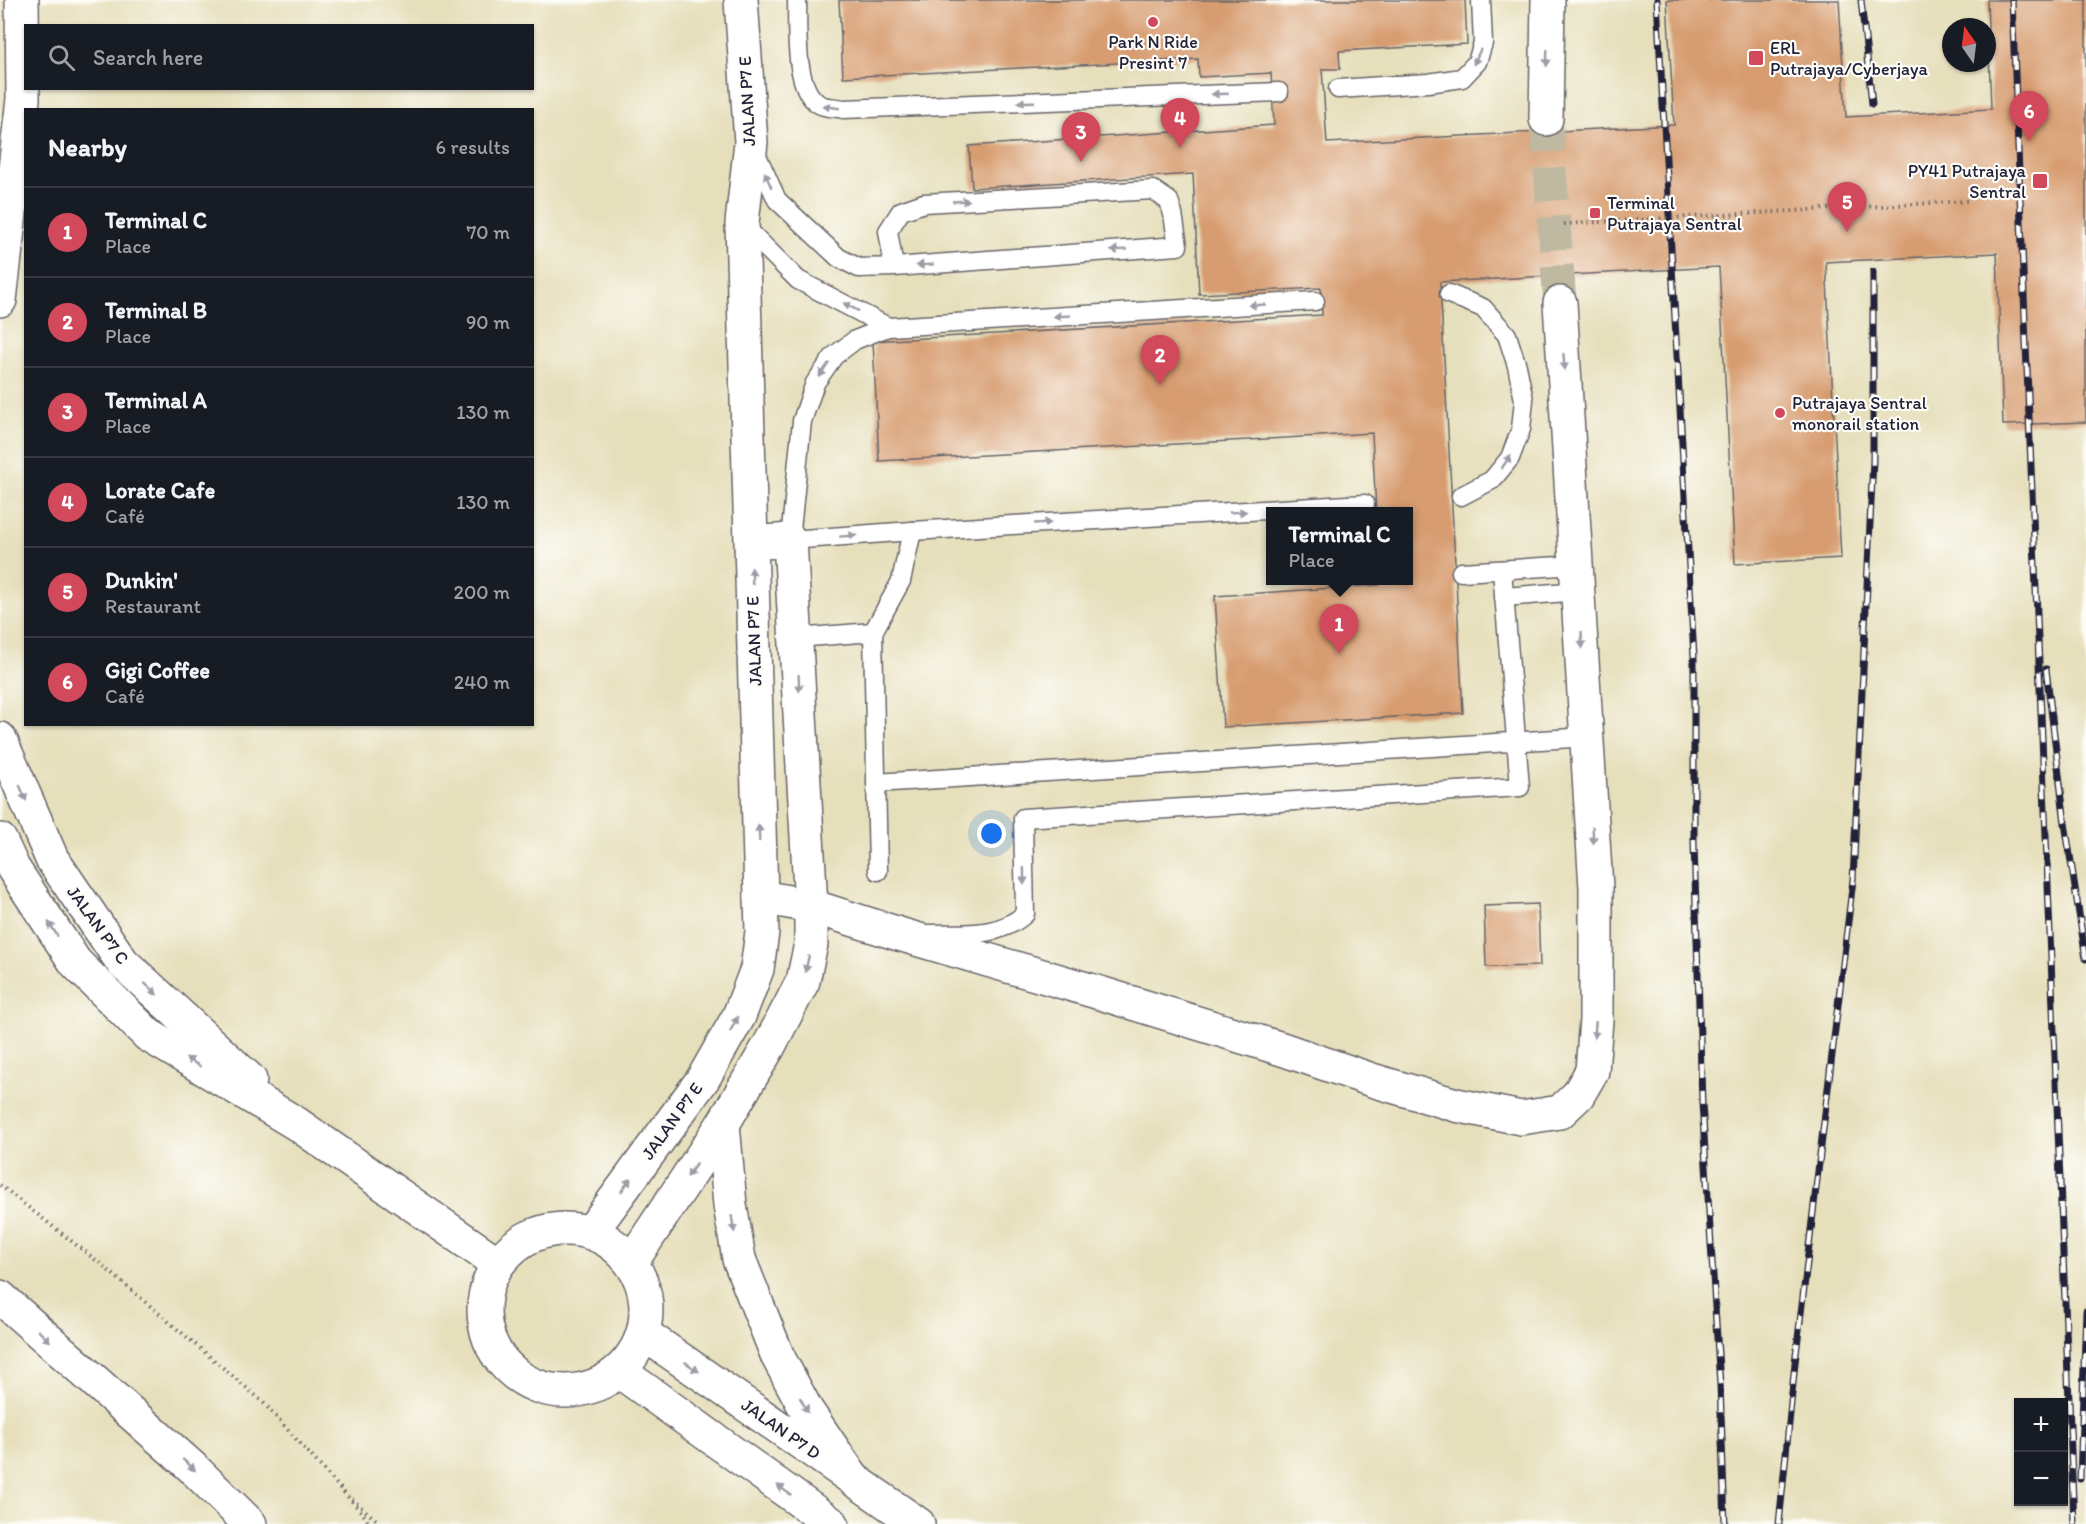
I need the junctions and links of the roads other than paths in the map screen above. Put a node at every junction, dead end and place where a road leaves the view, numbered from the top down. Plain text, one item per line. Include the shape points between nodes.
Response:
1 (8, 0) edge
2 (22, 0) edge
3 (741, 0) edge
4 (797, 0) edge
5 (1481, 0) edge
6 (1548, 0) edge
7 (0, 28) edge
8 (1338, 89) dead end
9 (1279, 92) dead end
10 (1546, 119) tunnel mouth
11 (751, 142) junction
12 (742, 223) junction
13 (894, 267) junction
14 (1449, 294) dead end
15 (0, 300) edge
16 (1315, 301) dead end
17 (1560, 303) tunnel mouth
18 (888, 327) junction
19 (1461, 496) dead end
20 (1365, 504) dead end
21 (1315, 507) edge
22 (1266, 510) edge
23 (912, 531) junction
24 (790, 540) junction
25 (752, 543) junction
26 (1502, 570) junction
27 (1461, 573) dead end
28 (1578, 578) junction
29 (1504, 597) junction
30 (873, 632) junction
31 (796, 638) junction
32 (1588, 737) junction
33 (0, 739) edge
34 (1516, 741) junction
35 (876, 783) junction
36 (0, 840) edge
37 (878, 871) dead end
38 (761, 897) junction
39 (811, 906) junction
40 (899, 934) junction
41 (297, 1124) junction
42 (723, 1124) junction
43 (591, 1232) junction
44 (632, 1261) junction
45 (497, 1263) junction
46 (0, 1297) edge
47 (644, 1334) junction
48 (619, 1371) junction
49 (854, 1480) junction
50 (250, 1524) edge
51 (832, 1524) edge
52 (918, 1524) edge

1 - 7 main road
2 - 15 main road via 23,99
3 - 11 main road, JALAN P7 E
9 -> 4 lane via 854,108 820,105 808,94 801,76
5 -> 8 lane via 1483,43 1477,62 1462,78
6 -> 10 main road
11 - 12 main road, JALAN P7 E
13 -> 11 lane via 859,268 839,258 777,201
18 -> 12 lane via 798,280
12 - 25 main road, JALAN P7 E
13 -> 13 lane via 888,231 901,211 924,203 1154,190 1169,201 1178,246
19 -> 14 lane via 1492,480 1510,458 1521,429 1524,400 1507,335 1483,308
16 -> 18 lane
17 -> 28 main road
18 -> 24 lane via 855,340 834,356 815,383 802,421
21 -> 20 lane
23 -> 22 lane
24 -> 23 lane
23 - 30 lane via 901,581
24 - 25 main road
24 - 31 main road
38 -> 25 main road, JALAN P7 E
26 - 27 lane
26 - 28 lane
26 - 29 lane
28 - 29 lane
28 -> 32 main road
29 - 34 lane
30 - 31 lane
30 - 35 lane
31 -> 39 main road
32 - 34 lane
32 -> 40 main road via 1596,888 1592,1071 1578,1095 1560,1112 1521,1118 1456,1105
33 -> 41 main road, JALAN P7 C via 52,859 123,963
34 - 35 lane
34 -> 40 lane via 1520,788 1023,818 1025,914 1013,925 987,932
35 - 37 lane
41 -> 36 main road, JALAN P7 C via 148,1035 75,962
38 - 39 main road
43 -> 38 main road, JALAN P7 E via 703,1079 738,1017 757,969
39 - 40 main road
39 -> 42 main road via 811,944 803,981
41 - 45 main road, JALAN P7 C
42 -> 44 main road
42 -> 49 main road via 739,1259 778,1357 807,1412
43 - 44 main road
43 - 45 main road via 565,1228 539,1233 516,1245
44 - 47 main road via 643,1284 647,1309
45 - 48 main road via 486,1287 483,1313 488,1338 501,1361 521,1378 545,1389 571,1391 597,1385
46 -> 50 main road via 193,1468
47 - 48 main road
47 -> 49 main road, JALAN P7 D
51 -> 48 main road
49 - 52 main road, JALAN P7 D

